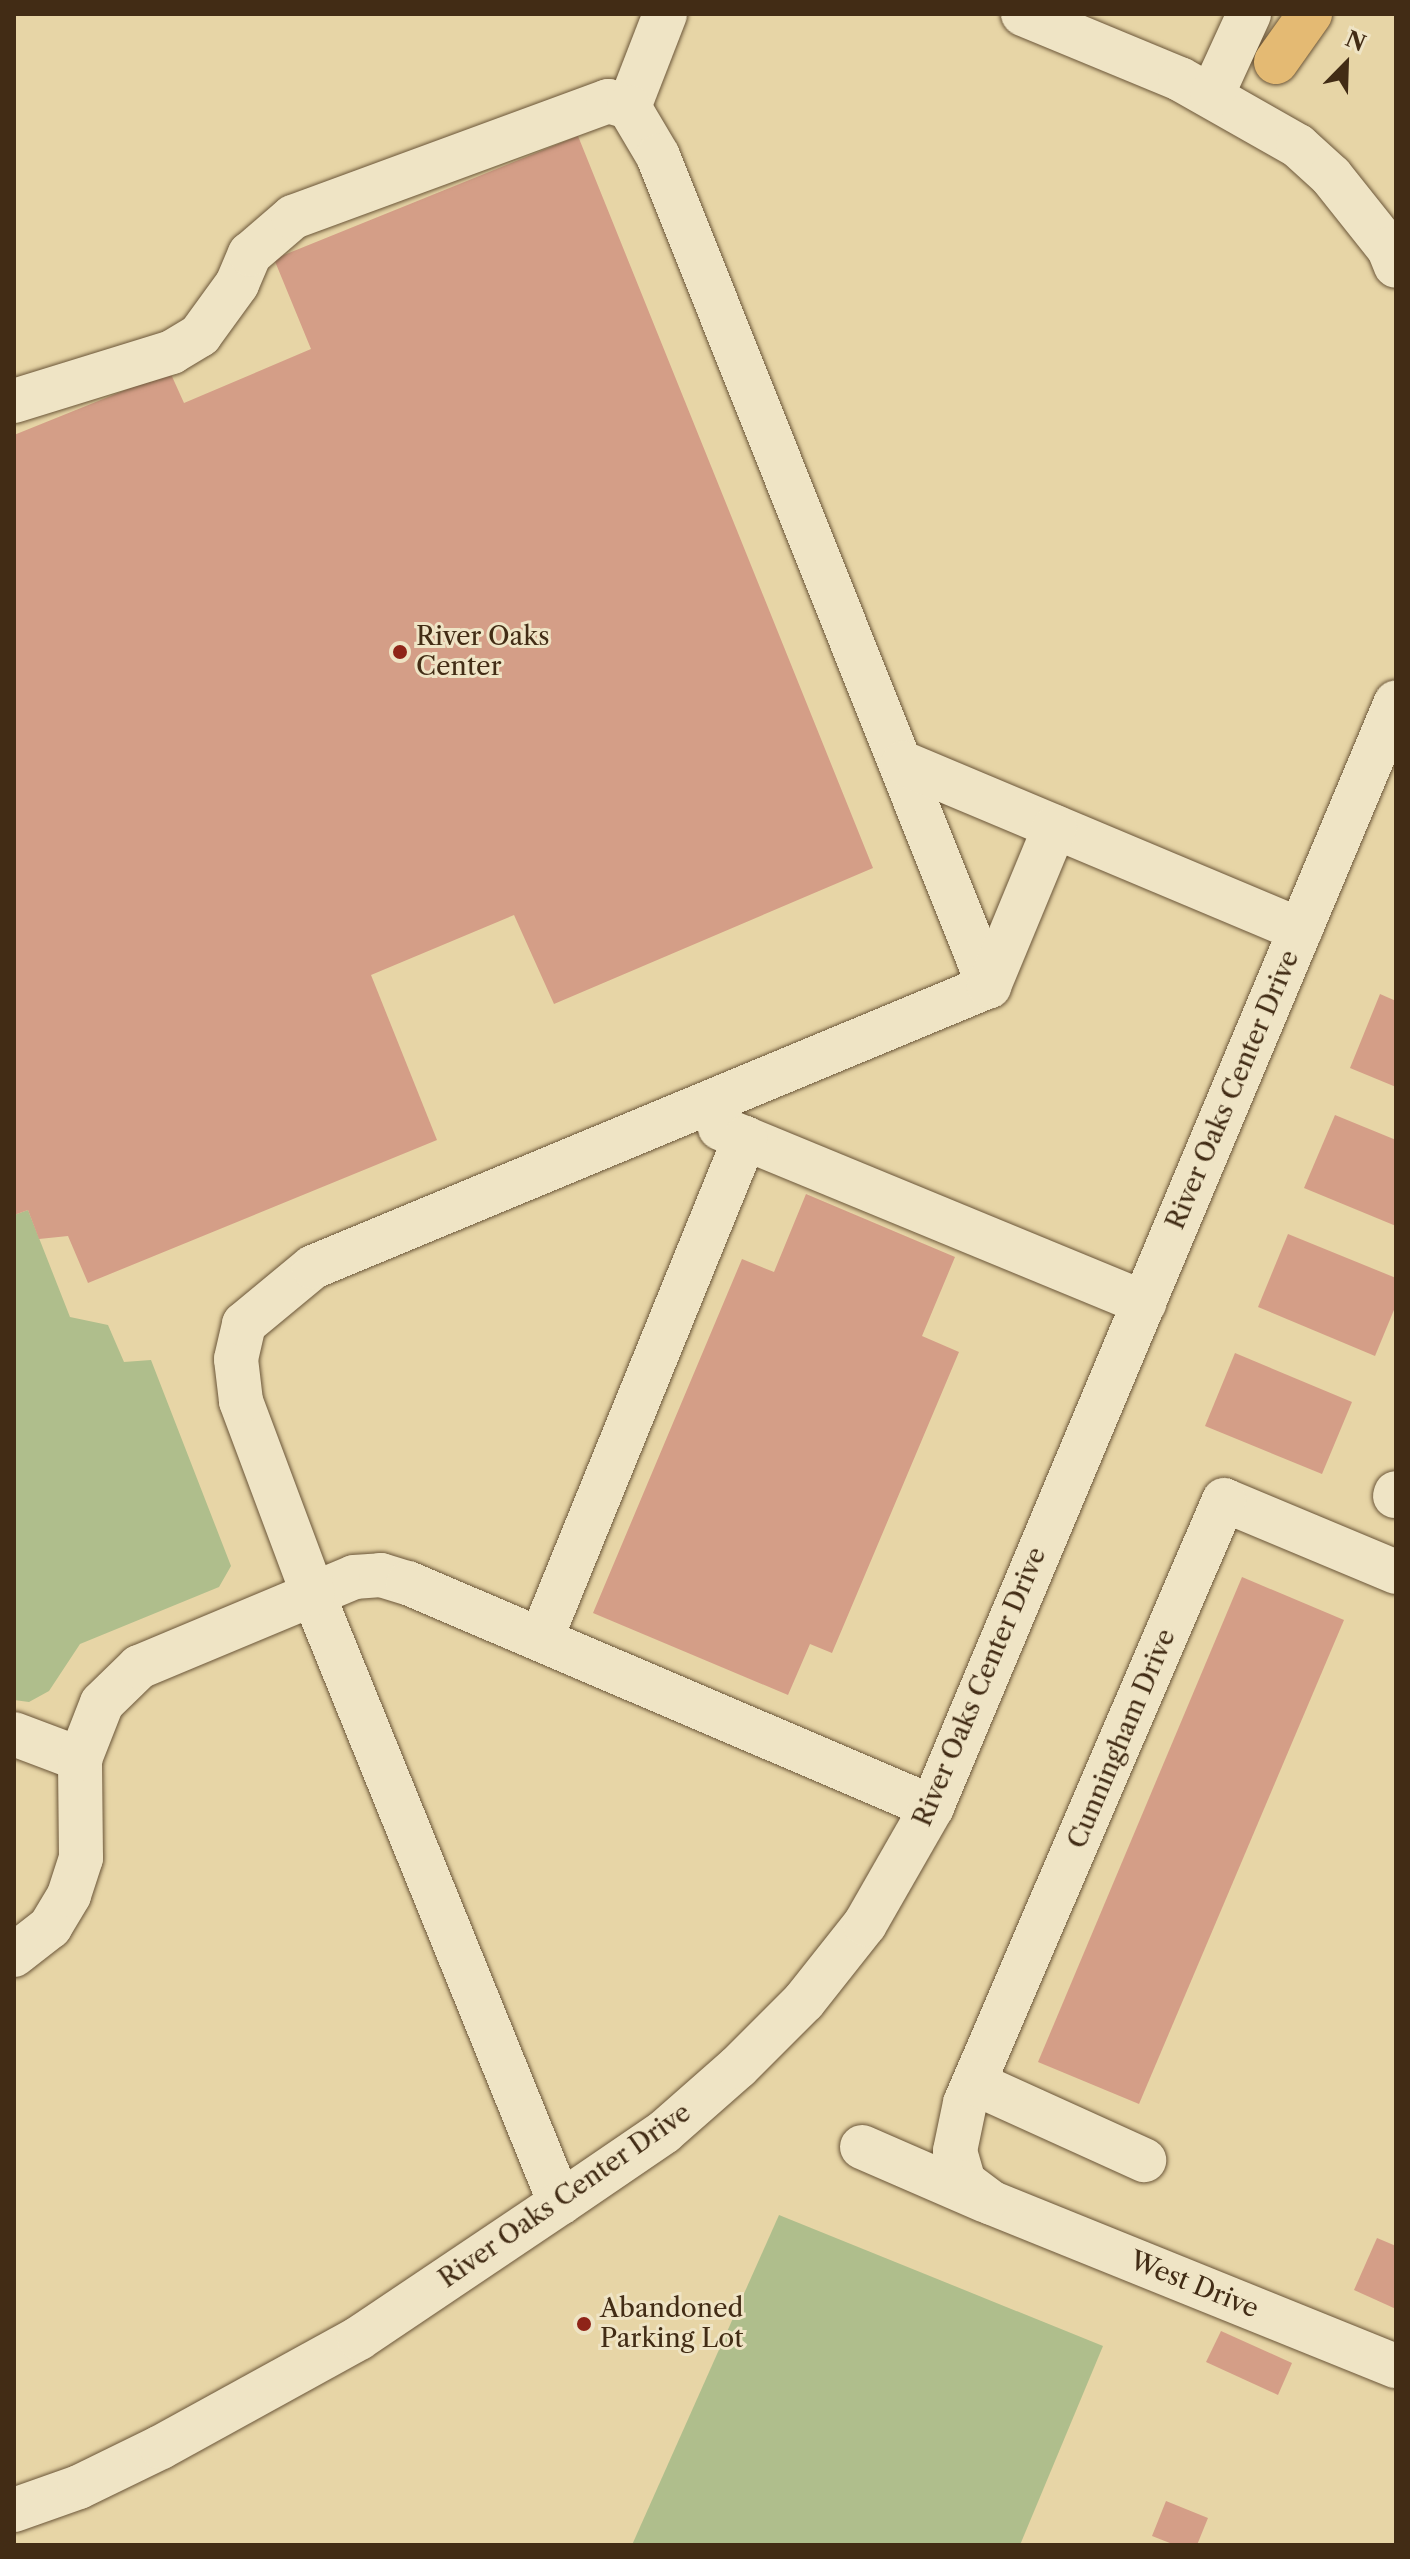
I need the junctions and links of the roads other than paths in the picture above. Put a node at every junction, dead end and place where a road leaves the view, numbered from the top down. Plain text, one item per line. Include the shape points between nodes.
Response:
1 (665, 14) edge
2 (1023, 14) edge
3 (1249, 14) edge
4 (1297, 14) edge
5 (1310, 14) edge
6 (1276, 62) junction
7 (1212, 95) junction
8 (629, 107) junction
9 (1251, 115) junction
10 (1396, 266) edge
11 (14, 401) edge
12 (1396, 702) edge
13 (903, 763) junction
14 (1055, 827) junction
15 (1300, 930) junction
16 (989, 986) junction
17 (684, 1113) junction
18 (745, 1138) junction
19 (1144, 1303) junction
20 (1396, 1572) edge
21 (313, 1594) junction
22 (541, 1639) junction
23 (14, 1734) edge
24 (80, 1759) junction
25 (932, 1807) junction
26 (14, 1955) edge
27 (974, 2083) junction
28 (862, 2147) dead end
29 (955, 2151) joint
30 (1144, 2160) dead end
31 (560, 2203) junction
32 (992, 2203) junction
33 (1396, 2366) edge
34 (14, 2510) edge

1 - 8 street
2 - 7 street
3 - 7 street
4 - 6 street
5 - 6 main road
6 - 9 street
7 - 9 street
8 - 11 street via 608,101 293,217 250,254 237,284 200,335 172,352
8 - 13 street via 658,156
9 - 10 street via 1331,176 1389,249
12 - 15 street, River Oaks Center Drive
13 - 14 street
13 - 16 street
14 - 15 street
14 - 16 street
15 - 19 street, River Oaks Center Drive
16 - 17 street
17 - 18 street
17 - 21 street via 313,1267 244,1324 236,1359 241,1401
18 - 19 street
18 - 22 street
19 - 25 street, River Oaks Center Drive
20 - 27 street, Cunningham Drive via 1224,1500
21 - 22 street via 354,1577 381,1575
21 - 24 street via 139,1667 102,1703
21 - 31 street
22 - 25 street
23 - 24 street
24 - 26 street via 81,1858 69,1895 50,1927
25 - 31 street, River Oaks Center Drive via 865,1924 804,2001 664,2132
27 - 29 street, Cunningham Drive via 957,2126
27 - 30 street
28 - 32 street, West Drive
29 - 32 street, West Drive via 964,2182
31 - 34 street, River Oaks Center Drive via 359,2338 147,2454
32 - 33 street, West Drive

